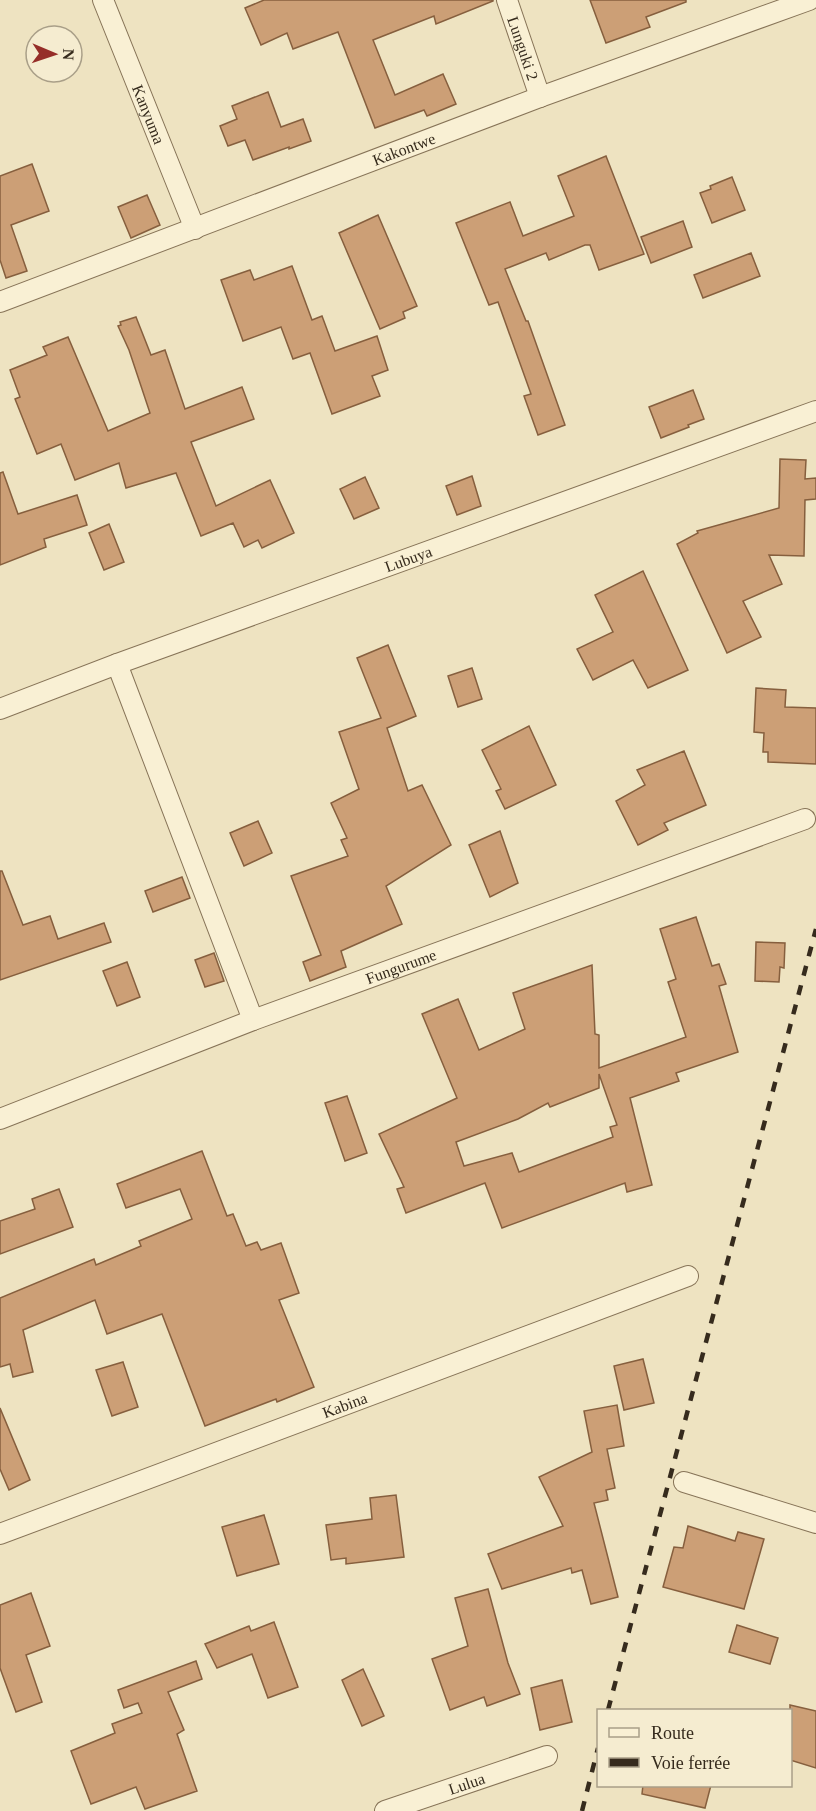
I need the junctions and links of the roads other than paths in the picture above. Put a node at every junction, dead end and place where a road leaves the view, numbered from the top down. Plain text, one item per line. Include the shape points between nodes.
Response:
1 (103, 0) edge
2 (507, 0) edge
3 (809, 0) edge
4 (540, 97) junction
5 (195, 229) junction
6 (0, 303) edge
7 (816, 411) edge
8 (117, 664) junction
9 (0, 709) edge
10 (805, 819) dead end
11 (253, 1020) junction
12 (0, 1119) edge
13 (688, 1275) dead end
14 (684, 1482) dead end
15 (816, 1523) edge
16 (0, 1534) edge
17 (547, 1756) dead end
18 (385, 1811) edge

1 - 5 street, Kanyuma
2 - 4 street, Lunguki 2
3 - 4 street, Kakontwe
4 - 5 street, Kakontwe
5 - 6 street, Kakontwe
7 - 8 street, Lubuya
8 - 9 street, Lubuya
8 - 11 street
10 - 11 street, Fungurume
11 - 12 street, Fungurume
13 - 16 street, Kabina
14 - 15 street
17 - 18 street, Lulua

